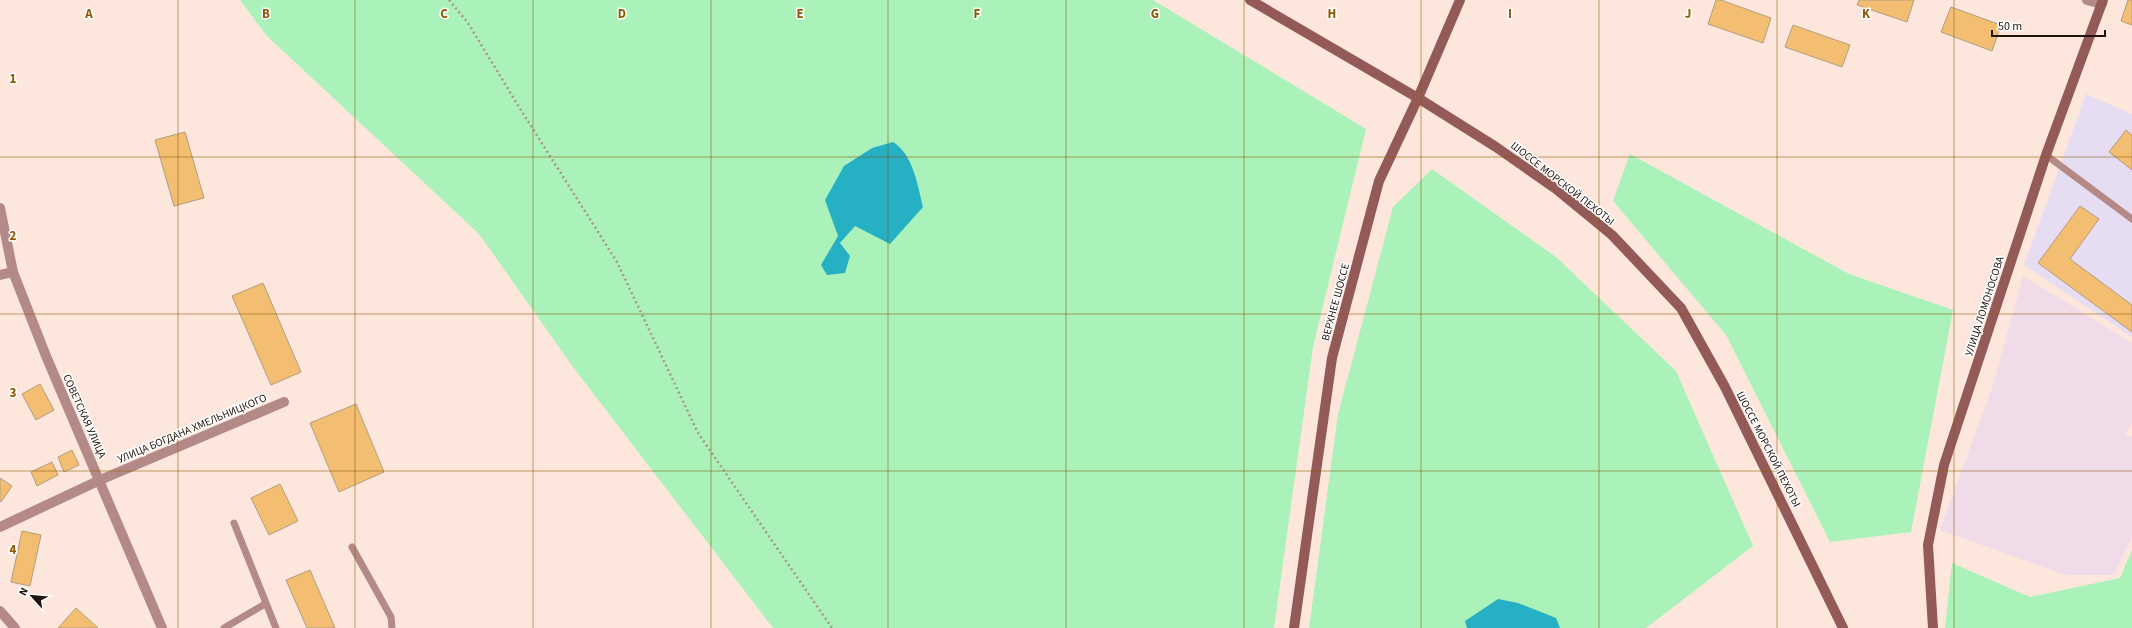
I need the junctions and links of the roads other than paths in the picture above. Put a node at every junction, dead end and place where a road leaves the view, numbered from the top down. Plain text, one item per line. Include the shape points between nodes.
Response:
1 (1250, 0) edge
2 (1460, 0) edge
3 (2088, 0) edge
4 (2103, 2) edge
5 (1418, 98) junction
6 (2046, 155) junction
7 (0, 208) edge
8 (2132, 219) edge
9 (13, 272) junction
10 (0, 275) edge
11 (284, 402) dead end
12 (100, 480) junction
13 (234, 523) dead end
14 (0, 527) edge
15 (352, 547) dead end
16 (265, 604) junction
17 (0, 611) edge
18 (15, 628) edge
19 (162, 628) edge
20 (224, 628) edge
21 (276, 628) edge
22 (392, 628) edge
23 (1294, 628) edge
24 (1843, 628) edge
25 (1933, 628) edge

1 - 5 street, ШОССЕ МОРСКОЙ ПЕХОТЫ
2 - 5 street, ВЕРХНЕЕ ШОССЕ
3 - 4 street
4 - 6 street, УЛИЦА ЛОМОНОСОВА
5 - 23 street, ВЕРХНЕЕ ШОССЕ via 1379,181 1332,358
5 - 24 street, ШОССЕ МОРСКОЙ ПЕХОТЫ via 1496,147 1556,189 1612,235 1681,308 1725,387
6 - 8 lane
6 - 25 street, УЛИЦА ЛОМОНОСОВА via 1944,465 1928,545
7 - 9 street, СОВЕТСКАЯ УЛИЦА
9 - 10 street
9 - 12 street, СОВЕТСКАЯ УЛИЦА
11 - 12 street, УЛИЦА БОГДАНА ХМЕЛЬНИЦКОГО
12 - 14 street, УЛИЦА БОГДАНА ХМЕЛЬНИЦКОГО
12 - 19 street, СОВЕТСКАЯ УЛИЦА
13 - 16 lane
15 - 22 lane via 391,617
16 - 20 lane
16 - 21 lane
17 - 18 street

